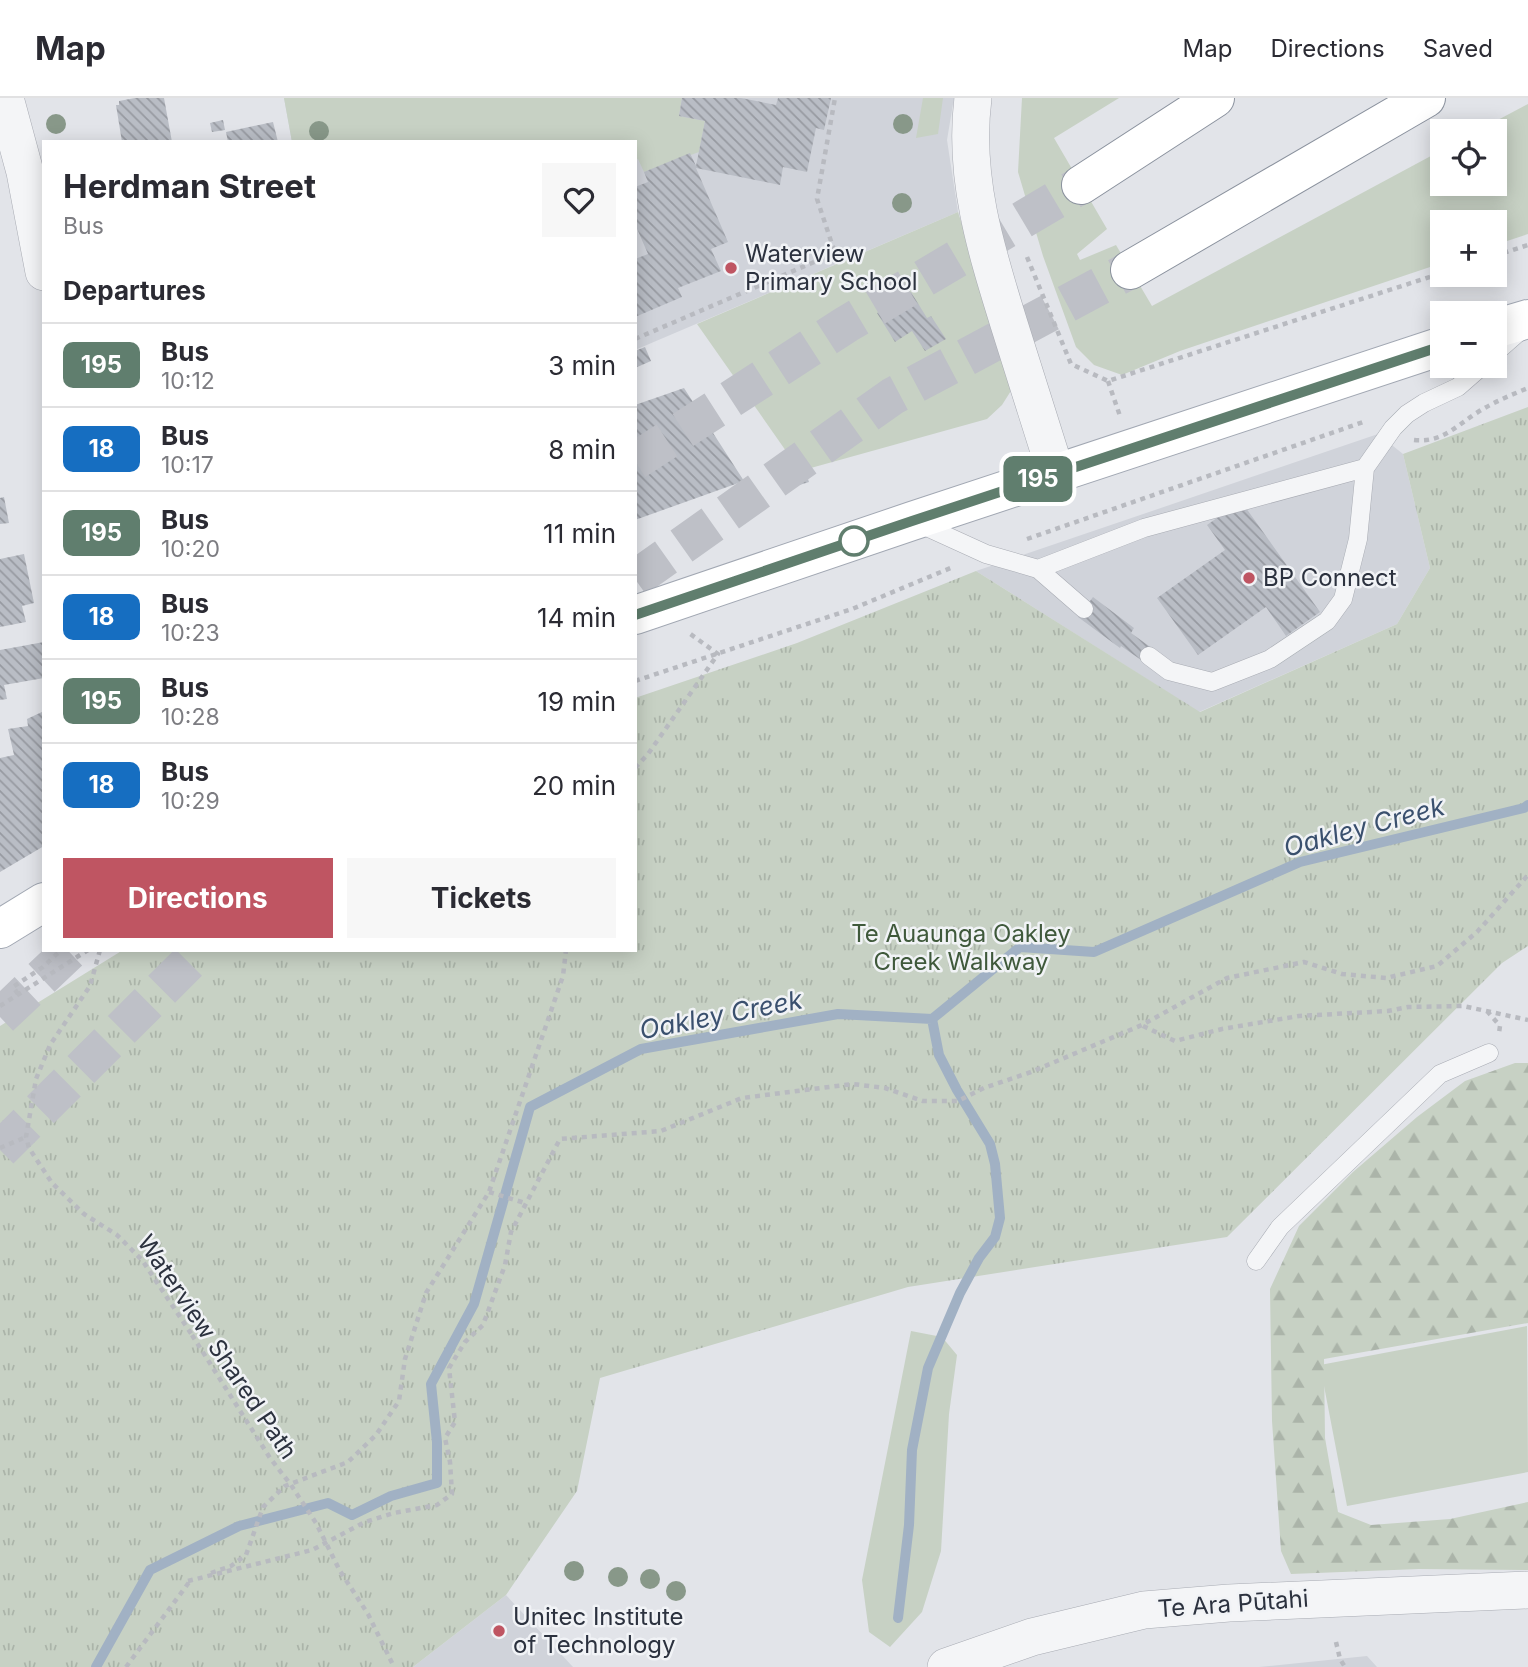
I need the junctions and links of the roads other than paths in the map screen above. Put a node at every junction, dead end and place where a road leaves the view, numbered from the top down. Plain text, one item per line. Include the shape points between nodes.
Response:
1 (5, 98) edge
2 (973, 98) edge
3 (1215, 98) edge
4 (1426, 98) edge
5 (1081, 186) tunnel mouth
6 (42, 261) edge
7 (1130, 270) tunnel mouth
8 (1528, 321) edge
9 (1507, 326) edge
10 (1507, 341) edge
11 (1430, 350) edge
12 (1468, 378) edge
13 (1365, 468) junction
14 (1056, 473) junction
15 (912, 521) junction
16 (1038, 569) junction
17 (1084, 609) dead end
18 (637, 614) edge
19 (1149, 656) dead end
20 (42, 903) edge
21 (0, 929) edge
22 (1489, 1053) dead end
23 (1256, 1261) dead end
24 (1528, 1590) edge
25 (946, 1667) edge

1 - 6 street
2 - 14 street via 971,157 977,214
3 - 5 main road
4 - 7 main road
8 - 9 main road
8 - 10 lane
11 - 14 main road
12 - 13 lane via 1407,414
13 - 16 lane via 1143,528
13 - 19 lane via 1349,575 1343,598 1327,621 1270,659 1212,682 1169,671
14 - 15 main road
15 - 16 lane via 986,554
15 - 18 main road
16 - 17 lane
20 - 21 main road
22 - 23 lane via 1440,1074 1280,1227
24 - 25 street, Te Ara Pūtahi via 1144,1610 1032,1637

